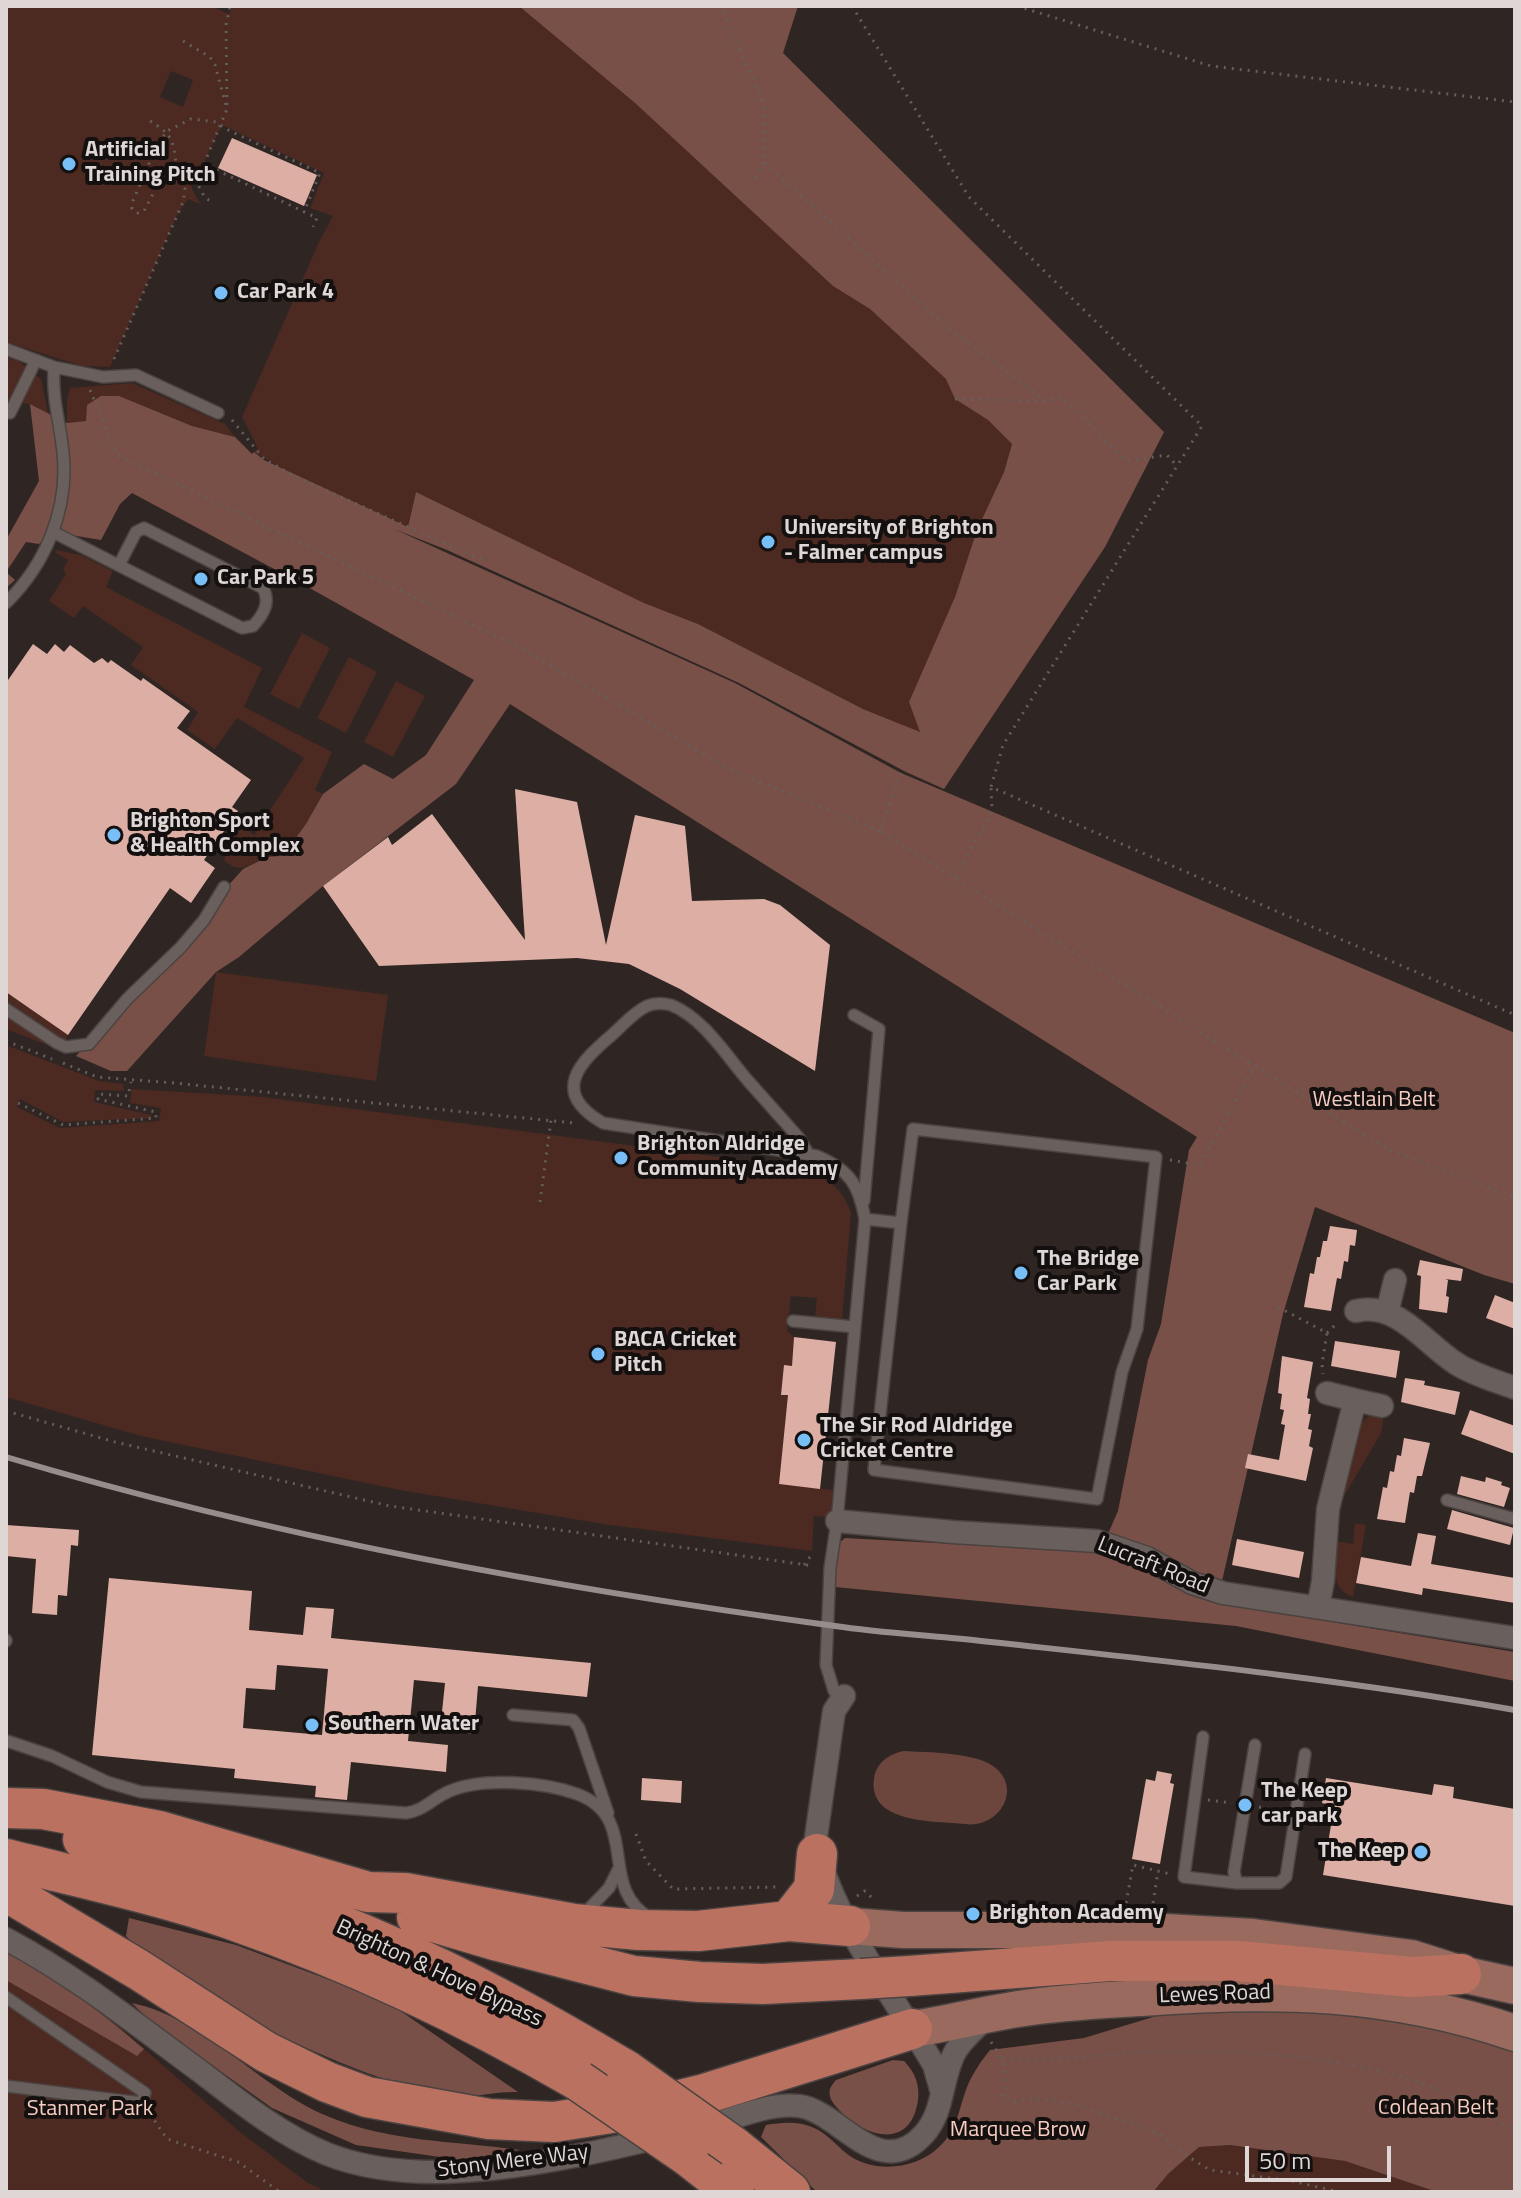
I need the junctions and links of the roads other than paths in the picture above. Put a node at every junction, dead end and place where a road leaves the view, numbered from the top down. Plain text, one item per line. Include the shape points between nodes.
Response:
1 (6, 349) edge
2 (36, 360) junction
3 (54, 367) junction
4 (10, 413) dead end
5 (218, 413) road end
6 (53, 532) junction
7 (119, 565) junction
8 (6, 603) edge
9 (224, 887) dead end
10 (6, 1009) edge
11 (854, 1015) dead end
12 (809, 1155) junction
13 (864, 1214) junction
14 (901, 1223) junction
15 (1395, 1280) dead end
16 (1356, 1311) dead end
17 (1387, 1313) junction
18 (793, 1321) dead end
19 (855, 1327) junction
20 (1506, 1378) edge
21 (1325, 1388) road end
22 (1355, 1400) junction
23 (1382, 1406) dead end
24 (1447, 1500) dead end
25 (1515, 1519) edge
26 (837, 1521) junction
27 (1318, 1607) junction
28 (1515, 1638) edge
29 (844, 1696) joint
30 (513, 1715) dead end
31 (1203, 1737) dead end
32 (7, 1741) edge
33 (1255, 1745) dead end
34 (1305, 1754) dead end
35 (6, 1808) edge
36 (6, 1816) edge
37 (611, 1821) junction
38 (6, 1859) edge
39 (618, 1870) junction
40 (1237, 1883) junction
41 (6, 1891) edge
42 (368, 1892) junction
43 (839, 1895) junction
44 (574, 1924) junction
45 (671, 1931) junction
46 (6, 1939) edge
47 (1461, 1974) junction
48 (1515, 1986) edge
49 (6, 1997) edge
50 (989, 2025) junction
51 (912, 2029) junction
52 (1515, 2033) edge
53 (6, 2086) edge
54 (942, 2093) junction
55 (734, 2192) edge
56 (790, 2192) edge

1 - 2 lane
2 - 3 lane
2 - 4 lane
3 - 5 lane via 103,377 136,375
3 - 6 lane via 65,493
6 - 7 lane
6 - 8 lane via 30,577
7 - 7 lane via 242,628 253,626 266,607 263,588 144,528 136,532
9 - 10 lane via 197,929 89,1044 66,1047
11 - 13 lane via 879,1029
12 - 12 lane via 603,1123 584,1110 574,1088 576,1071 646,1006 664,1003 683,1012 711,1038
12 - 13 lane via 829,1161 853,1181
13 - 14 lane
13 - 19 lane
14 - 14 lane via 913,1129 1156,1157 1137,1329 1122,1372 1097,1499 874,1470
15 - 17 street
16 - 17 street
17 - 20 street via 1453,1361
18 - 19 lane
19 - 26 lane
21 - 22 street
22 - 23 street
22 - 27 street via 1328,1509
24 - 25 lane
26 - 27 street, Lucraft Road via 1097,1541 1223,1593
26 - 29 lane via 826,1665 834,1691
27 - 28 street, Lucraft Road
29 - 43 street via 834,1711 816,1837
30 - 37 lane via 576,1723
31 - 40 lane via 1184,1877
32 - 37 lane via 107,1782 154,1795 406,1813 452,1790 504,1783 574,1793 596,1803
33 - 40 lane via 1234,1872
34 - 40 lane via 1286,1877 1279,1883
35 - 42 highway via 43,1809 159,1831
36 - 56 highway, Brighton & Hove Bypass, bridge via 230,1885 382,1942 506,2002 627,2071
37 - 39 lane
38 - 55 highway, Brighton & Hove Bypass, bridge via 229,1919 307,1948 497,2034 579,2081
39 - 44 lane
39 - 45 lane via 637,1909
41 - 51 highway via 266,2052 327,2082 367,2097 489,2119 554,2122 656,2106
42 - 44 highway via 405,1893
42 - 47 highway, bridge via 402,1913 498,1941 634,1976 700,1982 763,1984 1138,1961 1238,1961 1412,1977
43 - 45 highway via 789,1921
43 - 47 main road via 903,1930 1131,1930 1253,1937 1411,1958
43 - 51 street
44 - 45 highway
46 - 54 street, Stony Mere Way via 99,1995 275,2125 329,2154 385,2169 469,2171 596,2152 786,2105 820,2113 865,2145 902,2149 913,2145 932,2123
47 - 48 main road
49 - 53 lane via 145,2093 142,2103
50 - 51 main road, Lewes Road
50 - 52 main road, Lewes Road via 1073,2002 1286,1992 1410,2005
50 - 54 street, Stony Mere Way via 954,2053
51 - 54 street via 934,2065

